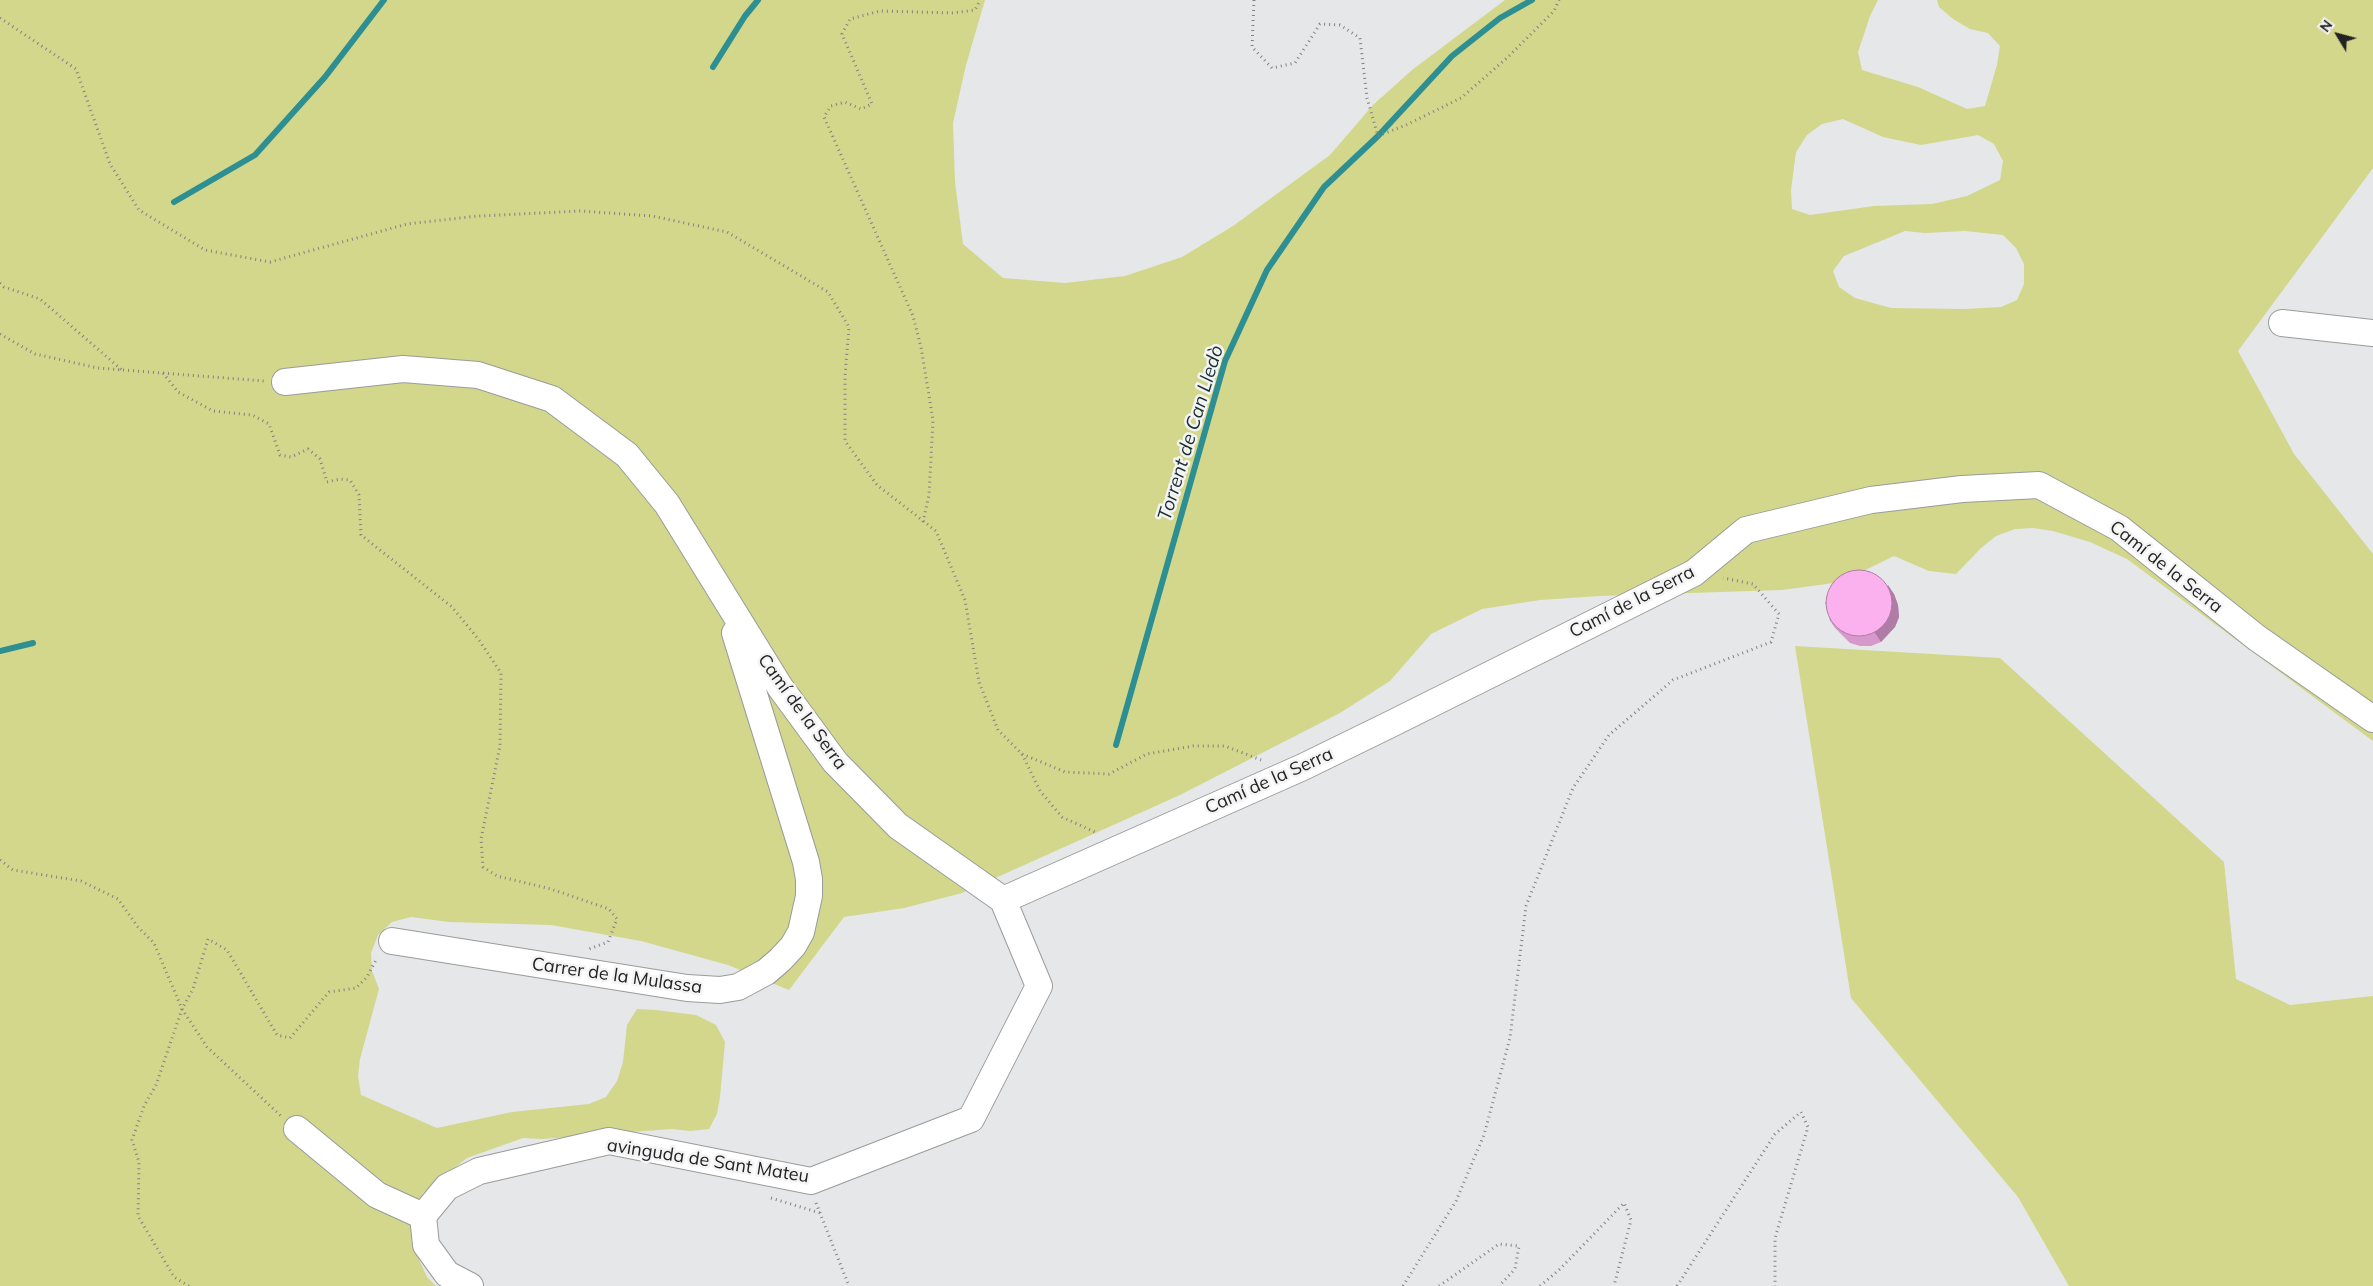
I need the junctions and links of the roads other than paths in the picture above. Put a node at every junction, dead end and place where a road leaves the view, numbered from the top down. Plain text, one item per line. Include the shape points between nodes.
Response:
1 (2282, 323) dead end
2 (2373, 333) edge
3 (285, 382) road end
4 (724, 596) junction
5 (2373, 719) edge
6 (1003, 900) junction
7 (392, 941) road end
8 (297, 1129) road end
9 (423, 1216) junction
10 (470, 1286) edge

1 - 2 street
3 - 4 street, Camí de la Serra via 403,368 478,375 552,399 627,455 667,504
4 - 6 street, Camí de la Serra via 780,687 835,762 898,826
4 - 7 street, Carrer de la Mulassa via 809,879 810,896 801,932 780,960 766,972 738,987 720,990 687,988
5 - 6 street, Camí de la Serra via 2257,638 2119,528 2039,485 1871,500 1746,530 1694,572 1303,767
6 - 9 street, avinguda de Sant Mateu via 1039,986 971,1119 811,1181 609,1141 480,1171 447,1187
8 - 9 street via 377,1195
9 - 10 street via 426,1245 447,1274

